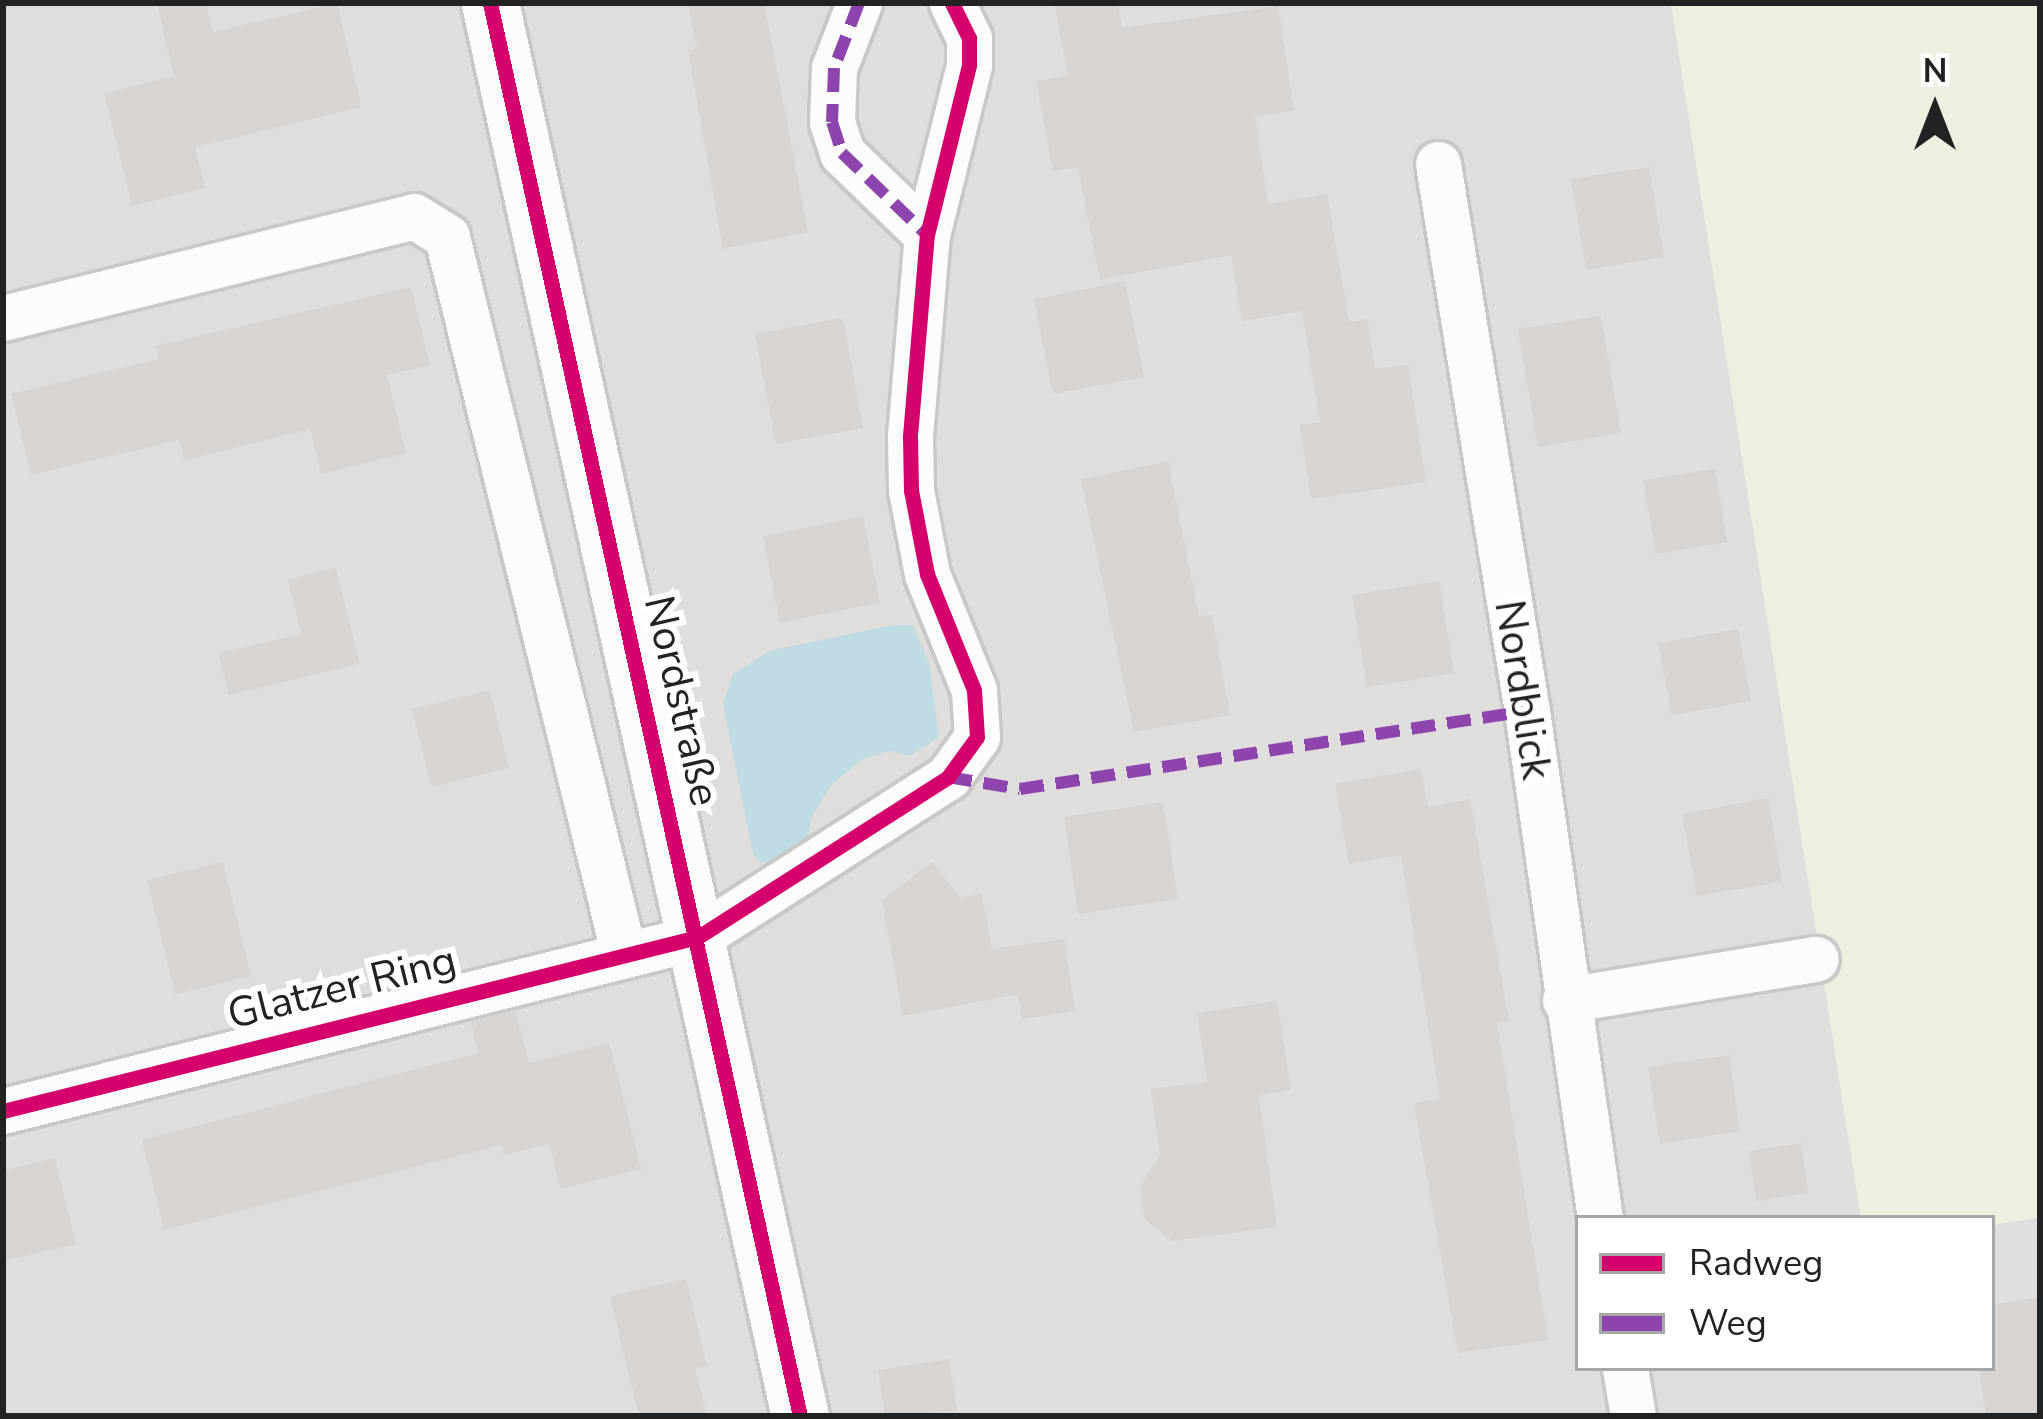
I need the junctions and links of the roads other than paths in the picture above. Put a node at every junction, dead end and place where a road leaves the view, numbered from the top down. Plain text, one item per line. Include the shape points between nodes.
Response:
1 (490, 3) edge
2 (859, 3) edge
3 (952, 3) edge
4 (1438, 164) dead end
5 (926, 236) junction
6 (3, 318) edge
7 (698, 937) junction
8 (624, 955) junction
9 (1816, 959) dead end
10 (1565, 1000) junction
11 (3, 1111) edge
12 (1600, 1215) edge
13 (1625, 1371) edge
14 (800, 1416) edge
15 (1633, 1416) edge

1 - 7 street, Nordstraße
2 - 5 street via 834,68 832,122 842,153
3 - 5 street, Glatzer Ring via 969,38 969,64
4 - 10 street, Nordblick
5 - 7 street, Glatzer Ring via 911,490 927,574 974,690 977,737 948,777
6 - 8 street via 414,217 447,237
7 - 8 street, Glatzer Ring
7 - 14 street, Nordstraße
8 - 11 street, Glatzer Ring
9 - 10 street
10 - 12 street, Nordblick
13 - 15 street

